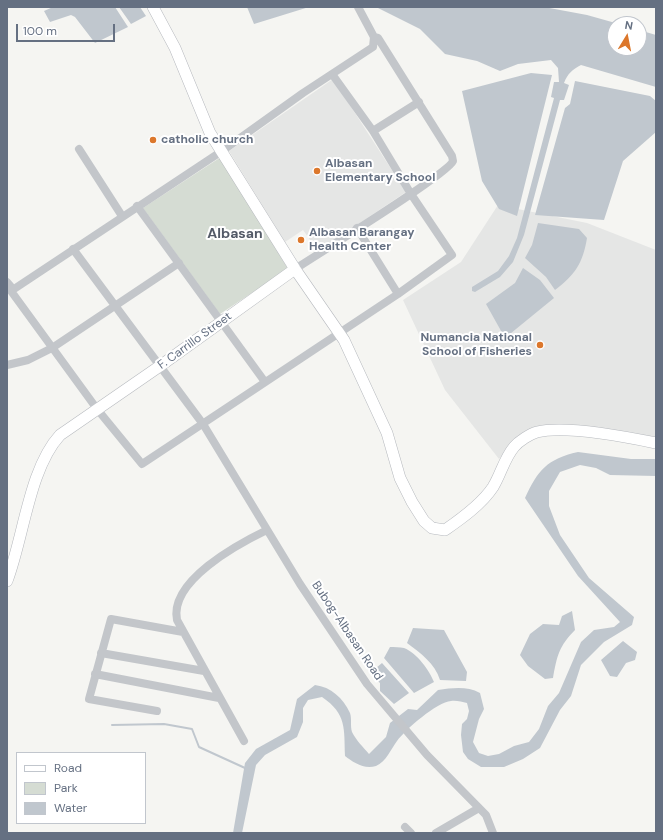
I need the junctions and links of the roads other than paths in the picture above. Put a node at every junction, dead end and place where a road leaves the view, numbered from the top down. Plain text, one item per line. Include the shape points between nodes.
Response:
1 (153, 7) edge
2 (358, 7) edge
3 (374, 36) junction
4 (332, 74) junction
5 (419, 102) junction
6 (373, 131) junction
7 (79, 149) dead end
8 (222, 151) junction
9 (411, 194) junction
10 (137, 206) junction
11 (122, 216) junction
12 (357, 228) junction
13 (73, 249) junction
14 (179, 262) junction
15 (295, 269) junction
16 (7, 282) edge
17 (13, 289) junction
18 (398, 294) junction
19 (115, 306) junction
20 (221, 322) junction
21 (339, 332) junction
22 (52, 348) junction
23 (7, 365) edge
24 (160, 366) junction
25 (265, 382) junction
26 (96, 409) junction
27 (202, 424) junction
28 (656, 443) edge
29 (267, 530) junction
30 (7, 581) edge
31 (183, 632) junction
32 (101, 653) junction
33 (204, 671) junction
34 (95, 674) junction
35 (219, 698) junction
36 (157, 711) dead end
37 (244, 741) dead end
38 (480, 808) junction
39 (404, 827) dead end
40 (411, 833) edge
41 (436, 833) edge
42 (493, 833) edge

1 - 8 street via 175,48 210,133
2 - 3 street
3 - 4 street via 373,47
3 - 5 street via 381,42
4 - 6 street
4 - 8 street
5 - 6 street
5 - 9 street, F. Carrillo Street via 452,156 451,165
6 - 9 street
7 - 11 street
8 - 10 street
8 - 15 street
9 - 12 street, F. Carrillo Street
9 - 18 street via 452,255
10 - 11 street
10 - 14 street
11 - 13 street
12 - 15 street, F. Carrillo Street
12 - 18 street
13 - 17 street
13 - 19 street, Bubog-Albasan Road
14 - 19 street
14 - 20 street
15 - 20 street, F. Carrillo Street
15 - 21 street
16 - 17 street
17 - 22 street via 13,295
18 - 21 street
19 - 22 street
19 - 24 street, Bubog-Albasan Road
20 - 24 street, F. Carrillo Street
20 - 25 street
21 - 25 street
21 - 28 street via 387,433 400,478 418,514 432,528 445,530 478,502 492,488 515,446 537,432 576,431
22 - 23 street via 28,360
22 - 26 street
24 - 26 street, F. Carrillo Street
24 - 27 street, Bubog-Albasan Road
25 - 27 street
26 - 27 street via 142,464
26 - 30 street, F. Carrillo Street via 60,435 45,456
27 - 29 street, Bubog-Albasan Road
29 - 31 street via 225,552 186,588 176,614
29 - 38 street, Bubog-Albasan Road via 366,684 427,755
31 - 32 street via 111,619
31 - 33 street
32 - 33 street
32 - 34 street
33 - 35 street
34 - 35 street
34 - 36 street via 89,699
35 - 37 street
38 - 41 street
38 - 42 street, Bubog-Albasan Road via 486,815
39 - 40 street

